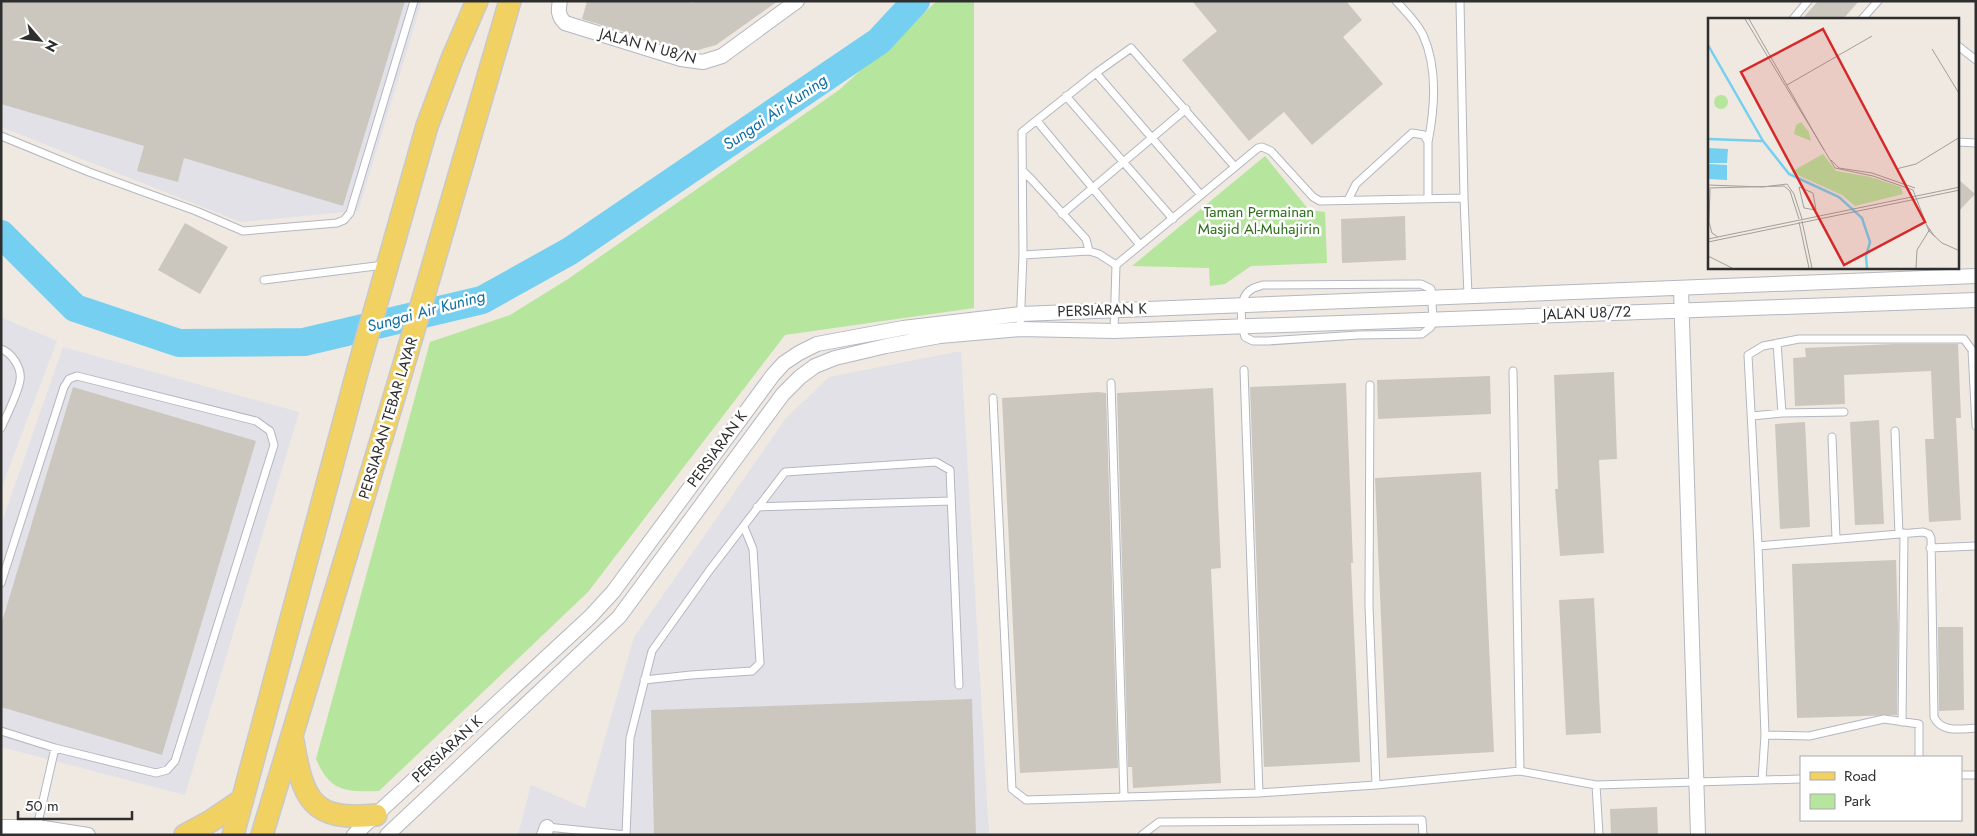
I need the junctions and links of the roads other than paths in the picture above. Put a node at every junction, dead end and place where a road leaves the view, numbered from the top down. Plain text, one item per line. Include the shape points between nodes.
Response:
1 (414, 1) edge
2 (477, 1) edge
3 (510, 1) edge
4 (560, 1) edge
5 (797, 1) edge
6 (1396, 1) edge
7 (1460, 1) edge
8 (1808, 1) edge
9 (1878, 1) edge
10 (1793, 18) edge
11 (1863, 18) edge
12 (1960, 48) edge
13 (1976, 60) edge
14 (1096, 73) junction
15 (1066, 96) junction
16 (1186, 109) junction
17 (1037, 121) junction
18 (1, 136) edge
19 (1152, 138) junction
20 (1428, 142) junction
21 (1960, 142) edge
22 (1976, 143) edge
23 (1124, 162) junction
24 (1236, 167) junction
25 (1022, 172) junction
26 (1093, 188) junction
27 (1201, 195) junction
28 (1428, 198) junction
29 (1464, 198) junction
30 (1348, 200) junction
31 (1062, 214) junction
32 (1173, 218) junction
33 (1140, 245) junction
34 (1089, 251) junction
35 (1023, 256) junction
36 (1116, 265) junction
37 (387, 270) junction
38 (1976, 276) edge
39 (264, 280) dead end
40 (1682, 288) junction
41 (1468, 295) junction
42 (1433, 297) junction
43 (1976, 300) edge
44 (1242, 304) junction
45 (1114, 310) junction
46 (1682, 312) junction
47 (1021, 314) junction
48 (1433, 319) junction
49 (1242, 326) junction
50 (1198, 328) joint
51 (1020, 329) junction
52 (1114, 331) junction
53 (1777, 343) junction
54 (1, 349) edge
55 (1244, 370) dead end
56 (1513, 371) dead end
57 (1111, 383) dead end
58 (1370, 385) dead end
59 (993, 398) dead end
60 (1844, 412) dead end
61 (1782, 413) junction
62 (1752, 416) junction
63 (1976, 426) edge
64 (1, 428) edge
65 (1895, 431) dead end
66 (1832, 437) dead end
67 (951, 501) junction
68 (757, 507) junction
69 (744, 528) junction
70 (1901, 533) junction
71 (1836, 539) junction
72 (1758, 546) junction
73 (1976, 546) edge
74 (1930, 548) junction
75 (1, 583) edge
76 (644, 680) junction
77 (959, 685) dead end
78 (1902, 722) junction
79 (1976, 728) edge
80 (1, 731) edge
81 (1765, 734) junction
82 (292, 736) junction
83 (56, 748) junction
84 (1919, 756) edge
85 (1520, 771) junction
86 (1962, 775) edge
87 (1976, 775) edge
88 (1800, 779) edge
89 (1762, 780) junction
90 (1695, 781) junction
91 (1596, 785) junction
92 (1376, 786) junction
93 (1258, 793) junction
94 (1124, 797) junction
95 (242, 800) junction
96 (376, 815) junction
97 (1, 827) edge
98 (37, 828) junction
99 (546, 831) edge
100 (88, 835) edge
101 (185, 835) edge
102 (233, 835) edge
103 (262, 835) edge
104 (354, 835) edge
105 (387, 835) edge
106 (626, 835) edge
107 (1142, 835) edge
108 (1423, 835) edge
109 (1599, 835) edge
110 (1698, 835) edge

1 - 18 lane via 350,213 337,223 243,231
2 - 37 main road via 435,102
3 - 82 main road, PERSIARAN TEBAR LAYAR
4 - 5 street, JALAN N U8/N via 558,10 565,23 681,59 703,62 722,56
6 - 20 lane via 1422,33 1426,46 1434,90 1434,113
7 - 29 lane
8 - 10 lane
9 - 11 lane
12 - 13 lane
14 - 15 lane
14 - 16 lane via 1131,48
14 - 19 lane
15 - 17 lane
15 - 23 lane
16 - 19 lane
16 - 24 lane
17 - 25 lane via 1022,132
17 - 26 lane
19 - 23 lane
19 - 27 lane
20 - 28 lane
20 - 30 lane via 1424,135 1412,133 1356,184
21 - 22 lane
23 - 26 lane
23 - 32 lane
24 - 27 lane
24 - 30 lane via 1262,147 1271,152 1312,197 1320,201
25 - 31 lane
25 - 35 lane
26 - 31 lane
26 - 33 lane
27 - 32 lane
28 - 29 lane
28 - 30 lane
29 - 41 lane
31 - 34 lane via 1086,240
32 - 33 lane
33 - 36 lane
34 - 35 lane
34 - 36 lane
35 - 47 lane
36 - 45 lane
37 - 39 lane
37 - 95 main road
38 - 40 street, JALAN U8/72
40 - 41 street, JALAN U8/72
40 - 46 street
41 - 42 street, JALAN U8/72
42 - 44 street, JALAN U8/72
42 - 48 lane
43 - 46 street, JALAN U8/72
44 - 45 street, PERSIARAN K
44 - 49 lane
45 - 47 street, PERSIARAN K
45 - 52 lane
46 - 48 street, JALAN U8/72
46 - 90 street
47 - 51 lane
47 - 96 street, PERSIARAN K via 903,328 830,341 799,353 784,364 758,394 608,598
48 - 49 street, JALAN U8/72
49 - 50 street, JALAN U8/72
50 - 52 street, PERSIARAN K
51 - 52 street, PERSIARAN K
51 - 105 street, PERSIARAN K via 940,336 886,346 835,358 815,366 800,377 783,394 619,617
53 - 61 lane
53 - 62 lane via 1763,346 1748,355
53 - 63 lane via 1798,339 1964,339 1972,350
54 - 64 lane via 16,362 20,380
55 - 93 lane
56 - 85 lane
57 - 94 lane
58 - 92 lane via 1369,606
59 - 94 lane via 1012,789 1026,800
60 - 61 lane
61 - 62 lane
62 - 72 lane
65 - 70 lane
66 - 71 lane
67 - 68 lane
67 - 68 lane via 950,470 936,462 785,472
67 - 77 lane
68 - 69 lane
69 - 76 lane via 652,651
69 - 76 lane via 753,549 760,663 752,671
70 - 71 lane
70 - 74 lane via 1929,534
70 - 78 lane
71 - 72 lane
72 - 81 lane
73 - 74 lane
74 - 79 lane via 1934,717 1947,729
75 - 83 lane via 69,379 78,376 256,421 270,431 274,445 175,761 167,770 156,773
76 - 106 lane via 630,738
78 - 81 lane via 1884,719 1809,736
78 - 84 lane via 1919,724
80 - 83 lane
81 - 89 lane
82 - 96 main road via 299,773 307,794 316,805 333,814 352,817
82 - 103 main road, PERSIARAN TEBAR LAYAR
83 - 98 lane
85 - 91 lane
85 - 92 lane
86 - 87 lane
88 - 89 lane
89 - 90 lane
90 - 91 lane
90 - 110 street
91 - 109 lane
92 - 93 lane
93 - 94 lane
95 - 101 main road
95 - 102 main road
96 - 104 street, PERSIARAN K
97 - 98 street
98 - 100 street
99 - 106 lane
107 - 108 lane via 1159,822 1422,820

